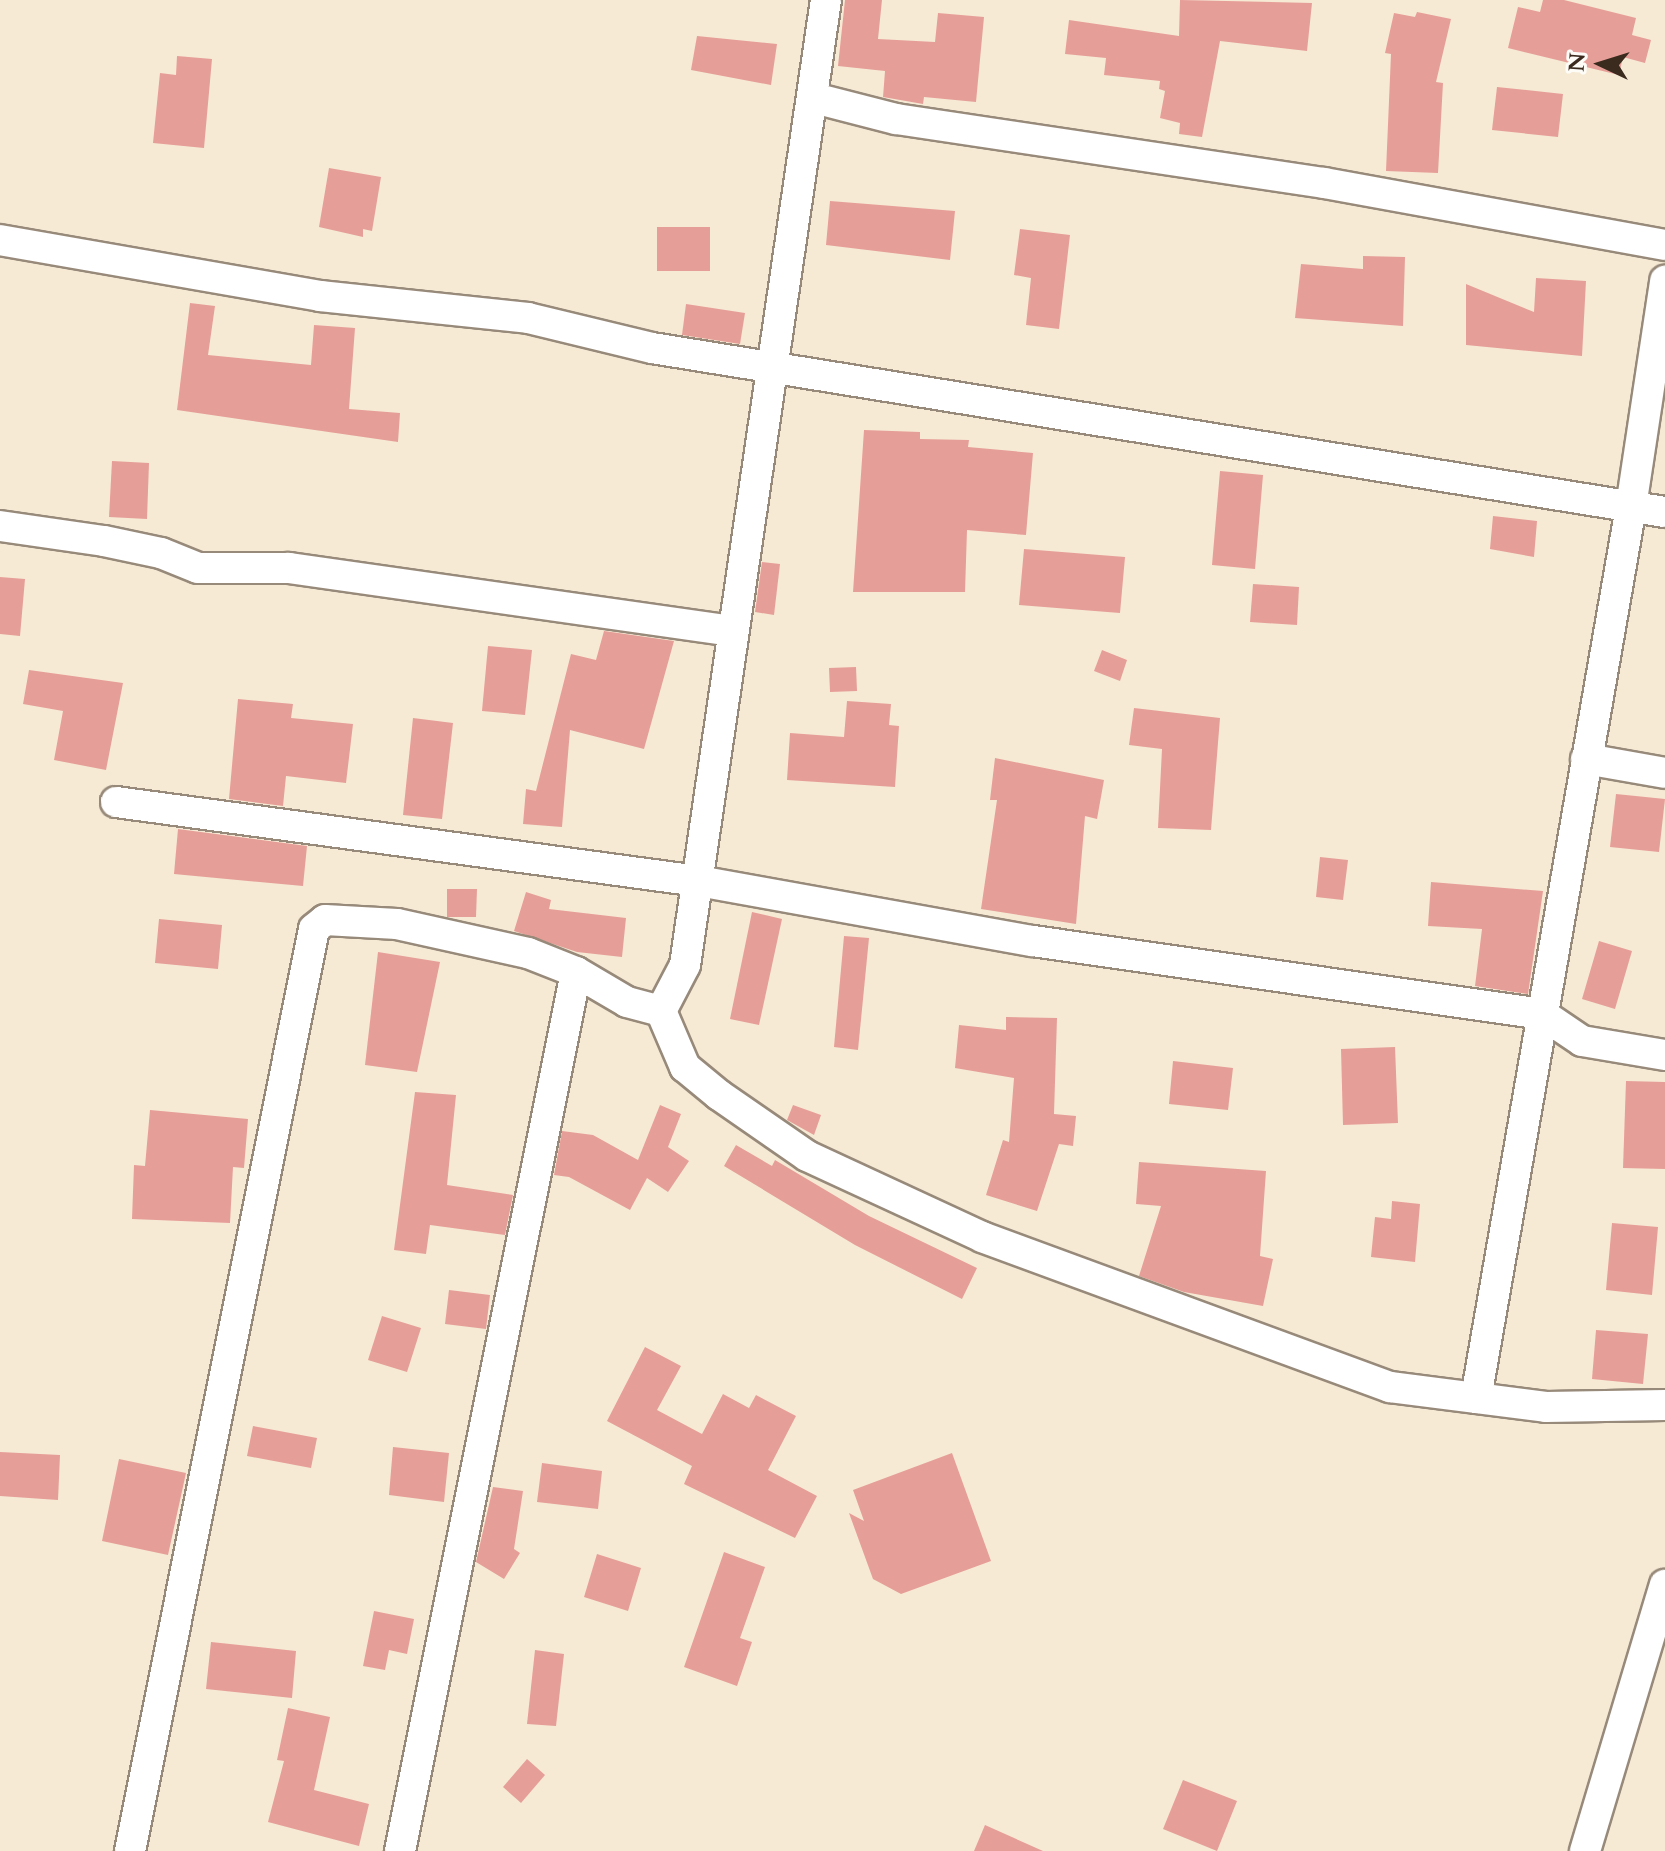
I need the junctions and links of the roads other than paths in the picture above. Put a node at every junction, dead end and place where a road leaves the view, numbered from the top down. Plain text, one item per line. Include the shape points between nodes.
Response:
1 (826, 0) edge
2 (814, 98) junction
3 (0, 240) edge
4 (1665, 245) edge
5 (1665, 281) edge
6 (771, 364) junction
7 (1631, 507) junction
8 (1665, 512) edge
9 (0, 526) edge
10 (731, 631) junction
11 (1586, 759) junction
12 (1665, 773) edge
13 (116, 802) dead end
14 (698, 881) junction
15 (576, 972) junction
16 (661, 1011) junction
17 (1542, 1014) junction
18 (1665, 1055) edge
19 (1476, 1398) junction
20 (1665, 1405) edge
21 (1665, 1585) edge
22 (130, 1851) edge
23 (400, 1851) edge
24 (1585, 1851) edge

1 - 2 street
2 - 4 street via 896,119 1324,183
2 - 6 street
3 - 6 street via 320,296 528,318 652,348
5 - 7 street
6 - 7 street
6 - 10 street
7 - 8 street
7 - 11 street
9 - 10 street via 118,544 198,568 289,568
10 - 14 street
11 - 12 street
11 - 17 street
13 - 14 street
14 - 16 street via 685,965
14 - 17 street via 1033,941
15 - 16 street via 627,1002
15 - 22 street via 528,953 397,924 325,920 314,929
15 - 23 street
16 - 19 street via 685,1067 807,1156 982,1237 1390,1387
17 - 18 street via 1582,1041
17 - 19 street
19 - 20 street via 1546,1407
21 - 24 street

